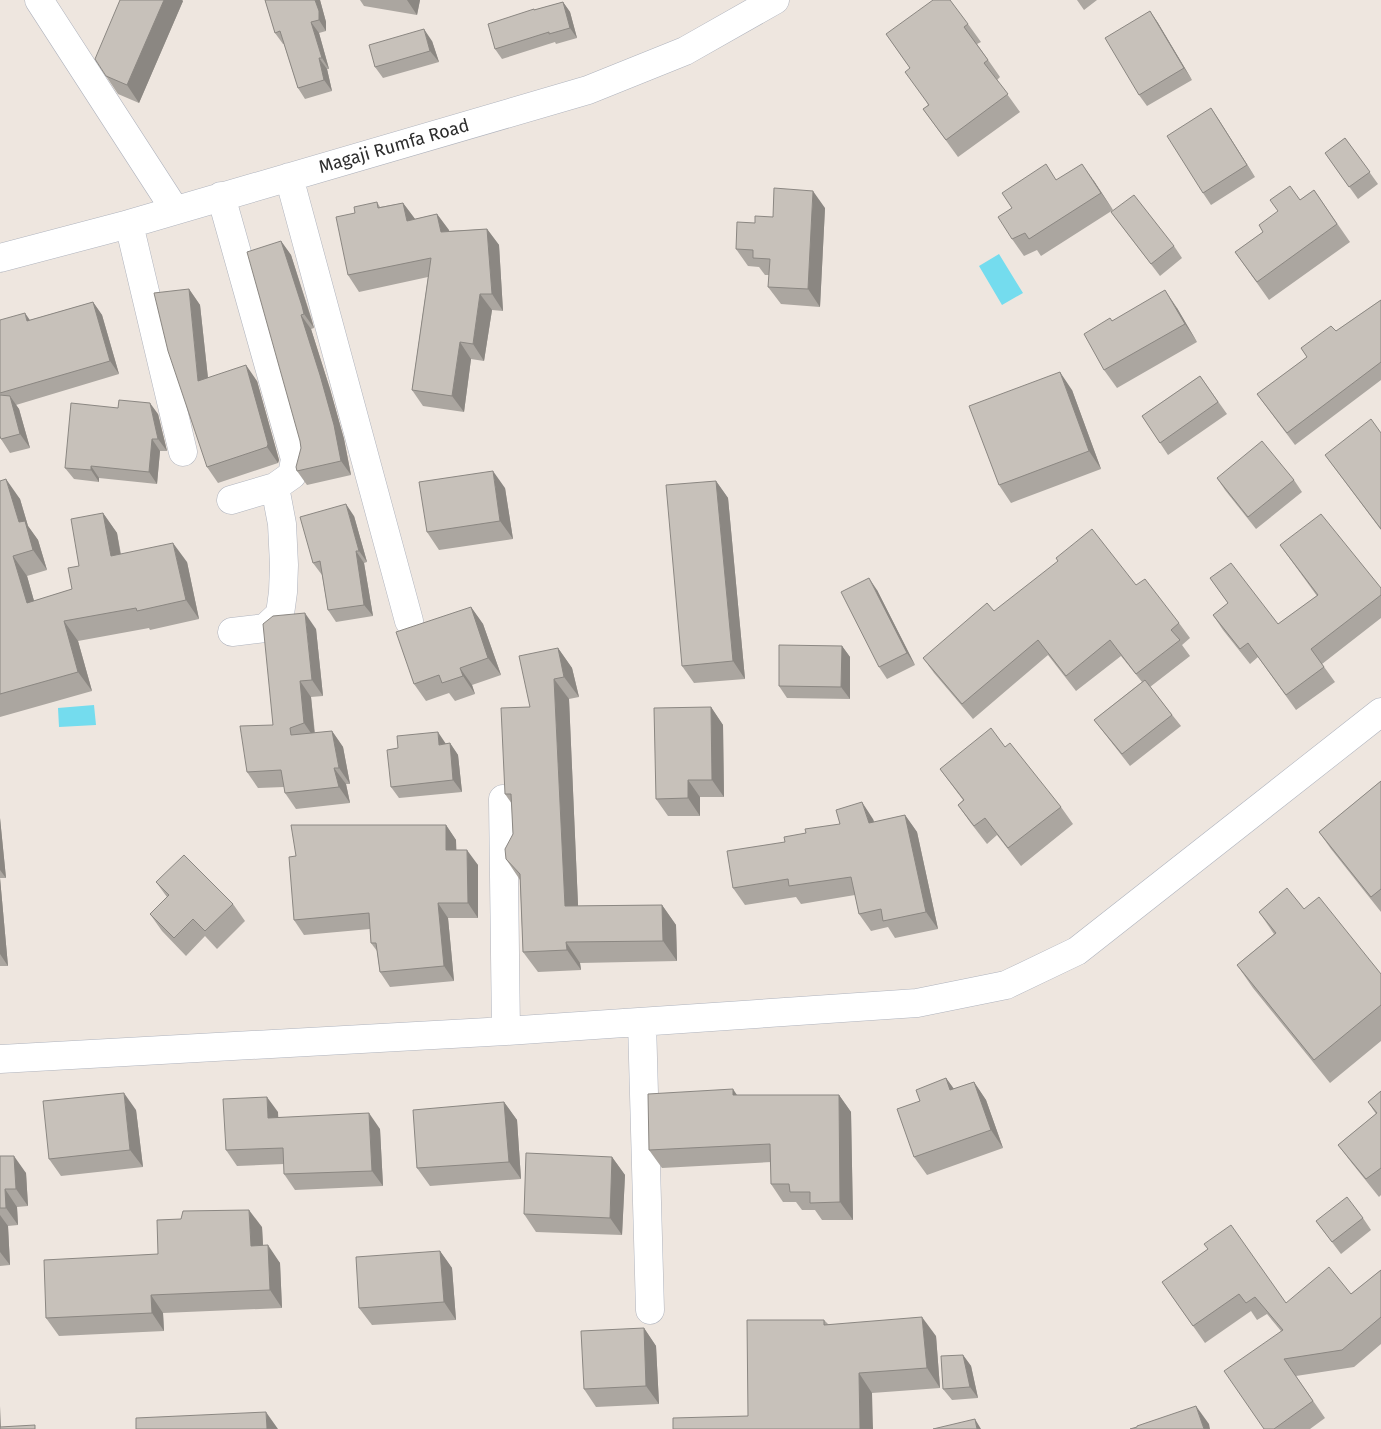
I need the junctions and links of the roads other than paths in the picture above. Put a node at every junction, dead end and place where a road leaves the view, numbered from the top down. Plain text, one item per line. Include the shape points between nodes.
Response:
1 (39, 0) edge
2 (775, 0) edge
3 (289, 177) junction
4 (221, 196) junction
5 (175, 210) junction
6 (129, 224) junction
7 (0, 258) edge
8 (183, 452) dead end
9 (275, 487) junction
10 (231, 500) dead end
11 (409, 621) dead end
12 (232, 632) dead end
13 (1381, 712) edge
14 (503, 799) edge
15 (642, 1022) junction
16 (506, 1031) junction
17 (0, 1059) edge
18 (650, 1310) dead end

1 - 5 street
2 - 3 street, Magaji Rumfa Road via 684,51 588,90
3 - 4 street, Magaji Rumfa Road
3 - 11 street
4 - 5 street, Magaji Rumfa Road
4 - 9 street via 295,459 292,475
5 - 6 street, Magaji Rumfa Road
6 - 7 street, Magaji Rumfa Road
6 - 8 street
9 - 10 street
9 - 12 street via 282,524 284,565 280,614 265,628
13 - 15 street via 1077,951 1006,985 917,1003
14 - 16 street
15 - 16 street
15 - 18 street
16 - 17 street

